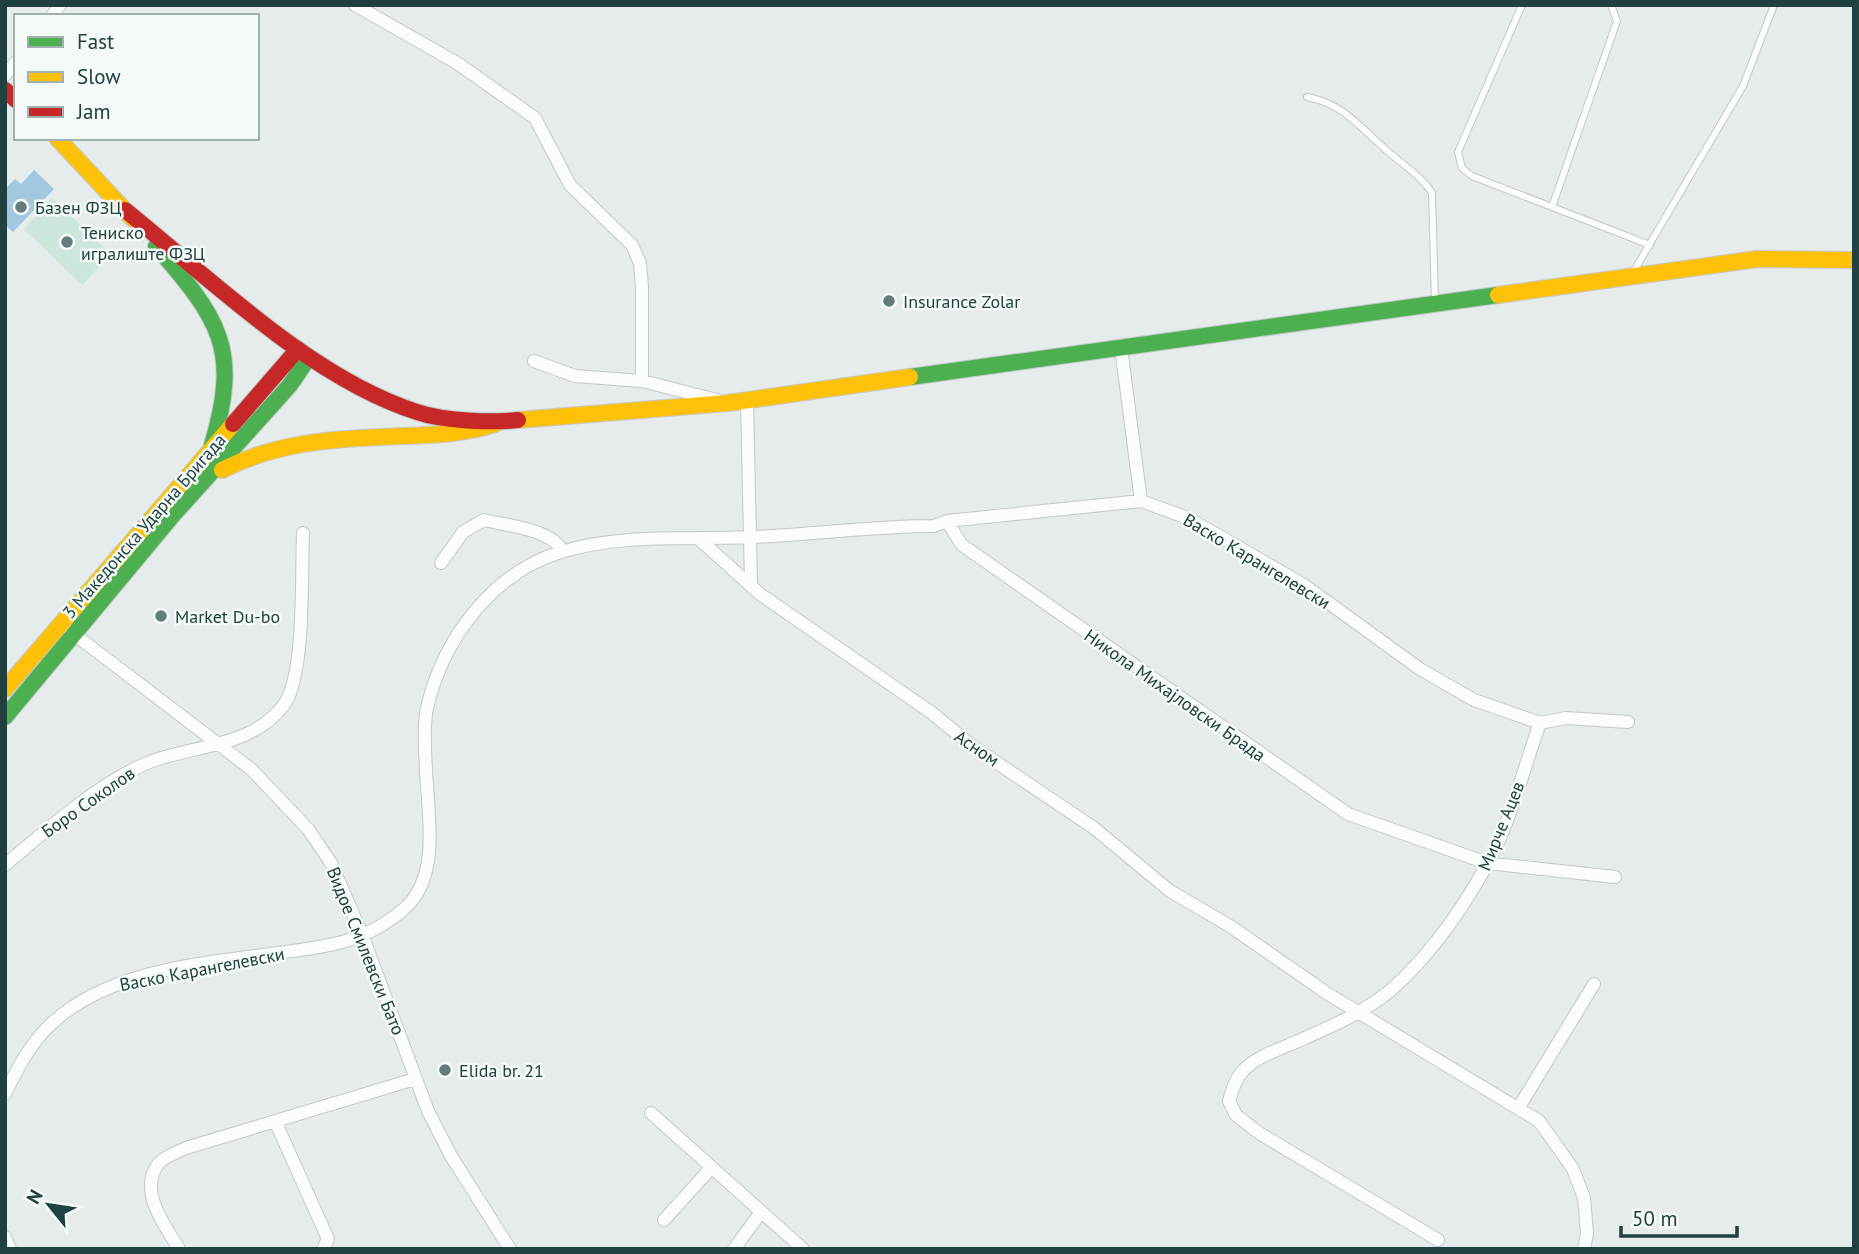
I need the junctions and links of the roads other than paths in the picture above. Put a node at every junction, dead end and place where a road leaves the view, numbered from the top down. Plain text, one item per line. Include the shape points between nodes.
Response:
1 (355, 5) edge
2 (1522, 5) edge
3 (1611, 5) edge
4 (1774, 5) edge
5 (1307, 97) dead end
6 (61, 142) edge
7 (1552, 207) junction
8 (125, 210) junction
9 (1650, 245) junction
10 (1854, 260) edge
11 (1631, 276) junction
12 (1436, 304) junction
13 (1121, 348) junction
14 (303, 353) junction
15 (534, 361) dead end
16 (642, 381) junction
17 (747, 400) junction
18 (727, 402) junction
19 (499, 422) junction
20 (207, 458) junction
21 (206, 478) junction
22 (1141, 501) junction
23 (947, 521) junction
24 (303, 533) dead end
25 (749, 537) junction
26 (698, 538) junction
27 (563, 551) junction
28 (441, 563) dead end
29 (751, 583) junction
30 (61, 625) junction
31 (75, 635) junction
32 (5, 690) edge
33 (5, 717) edge
34 (1628, 722) dead end
35 (1540, 723) junction
36 (220, 744) junction
37 (1487, 863) junction
38 (5, 865) edge
39 (1615, 877) dead end
40 (363, 937) junction
41 (1594, 984) dead end
42 (1358, 1013) junction
43 (415, 1079) junction
44 (5, 1094) edge
45 (1519, 1107) junction
46 (651, 1113) dead end
47 (276, 1123) junction
48 (711, 1168) junction
49 (761, 1212) junction
50 (664, 1220) dead end
51 (5, 1237) edge
52 (1438, 1240) dead end
53 (504, 1247) edge
54 (10, 1249) edge
55 (179, 1249) edge
56 (323, 1249) edge
57 (734, 1249) edge
58 (803, 1249) edge
59 (1584, 1249) edge

1 - 16 street via 457,62 535,118 570,185 632,245 640,263 642,286
2 - 7 lane via 1458,152 1462,168 1472,176
3 - 7 lane via 1617,21
4 - 9 lane via 1743,86
5 - 12 lane via 1326,100 1352,116 1432,193
6 - 8 main road
7 - 9 lane
8 - 14 main road
8 - 20 main road via 205,302 216,326 228,368 228,389
9 - 11 lane
10 - 11 main road via 1757,259
11 - 12 main road
12 - 13 main road
13 - 17 main road
13 - 22 street
14 - 19 main road via 348,382 419,413
14 - 20 main road
14 - 21 main road, 3 Македонска Ударна Бригада via 290,385
15 - 16 street via 575,376
16 - 18 street
17 - 18 main road
17 - 25 street
18 - 19 main road
19 - 21 main road via 470,433 326,441 269,451 236,461
20 - 30 main road via 181,482
21 - 31 main road, 3 Македонска Ударна Бригада
22 - 23 street, Васко Карангелевски
22 - 35 street, Васко Карангелевски via 1188,518 1304,585 1420,669 1474,700
23 - 25 street via 934,526
23 - 37 street, Никола Михајловски Брада via 962,545 1348,814
24 - 36 street, Боро Соколов via 293,685 283,706 256,729
25 - 26 street, Васко Карангелевски
25 - 29 street
26 - 27 street, Васко Карангелевски via 638,539
26 - 29 street, Асном
27 - 28 street via 556,541 542,535 484,520 463,532
27 - 40 street, Васко Карангелевски via 537,561 490,593 451,647 426,711 429,857 424,883 406,908
29 - 42 street, Асном via 760,594 932,713 972,746 1094,828 1170,891
30 - 31 street, Видое Смилевски Бато
30 - 32 main road
31 - 33 main road, 3 Македонска Ударна Бригада
31 - 36 street, Видое Смилевски Бато
34 - 35 street via 1566,719
35 - 37 street, Мирче Ацев
36 - 38 street, Боро Соколов via 140,765 72,810
36 - 40 street, Видое Смилевски Бато via 251,769 308,829 331,863
37 - 39 street, Никола Михајловски Брада
37 - 42 street, Мирче Ацев via 1446,927 1417,961 1391,989
40 - 43 street, Видое Смилевски Бато
40 - 44 street, Васко Карангелевски via 108,987 49,1026 22,1060
41 - 45 street
42 - 45 street
42 - 52 street, Мирче Ацев via 1244,1069 1229,1101 1236,1115 1259,1133
43 - 47 street
43 - 53 street, Видое Смилевски Бато via 451,1156
45 - 59 street via 1539,1121 1573,1169 1584,1198
46 - 48 street
47 - 55 street via 186,1148 159,1163 149,1184 156,1209
47 - 56 street via 328,1239
48 - 49 street
48 - 50 street
49 - 57 street
49 - 58 street
51 - 54 street

